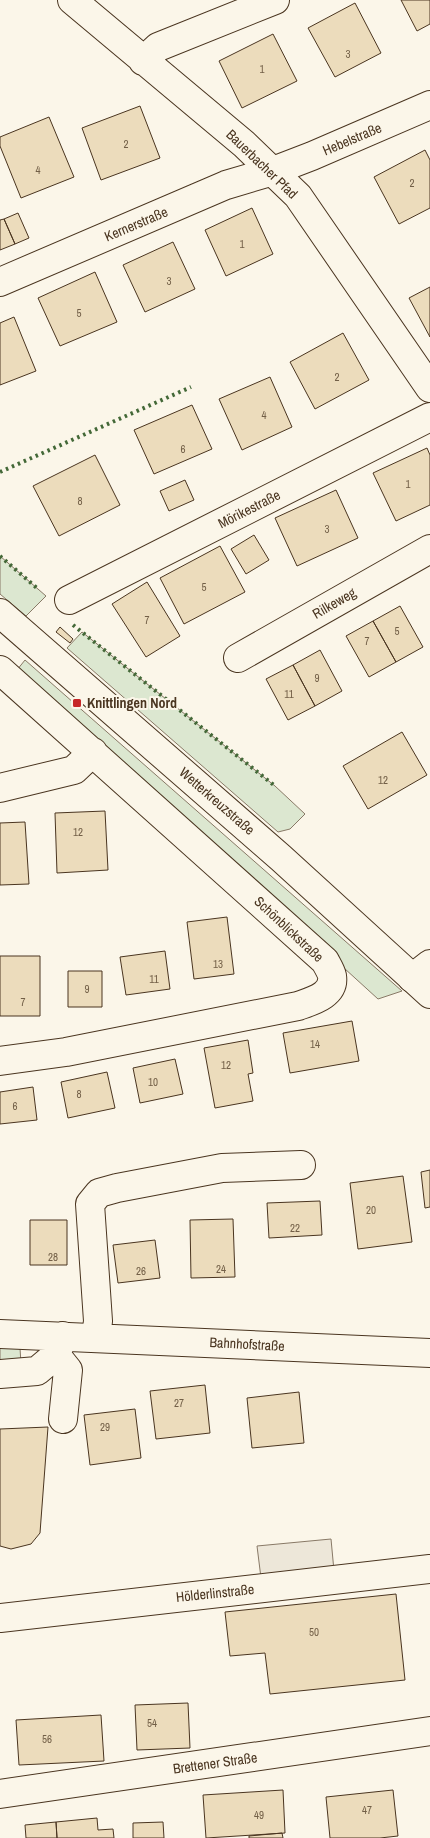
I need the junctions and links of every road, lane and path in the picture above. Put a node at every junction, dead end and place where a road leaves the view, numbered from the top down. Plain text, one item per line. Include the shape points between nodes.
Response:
1 (72, 0) edge
2 (275, 0) edge
3 (143, 61) junction
4 (430, 105) edge
5 (273, 171) junction
6 (0, 282) edge
7 (430, 388) edge
8 (430, 417) edge
9 (430, 549) edge
10 (69, 600) dead end
11 (0, 614) edge
12 (238, 658) dead end
13 (0, 670) edge
14 (93, 752) junction
15 (0, 788) edge
16 (424, 979) edge
17 (0, 1061) edge
18 (301, 1165) dead end
19 (0, 1334) edge
20 (96, 1337) junction
21 (60, 1345) junction
22 (430, 1353) edge
23 (0, 1374) edge
24 (63, 1419) dead end
25 (430, 1569) edge
26 (0, 1618) edge
27 (430, 1731) edge
28 (0, 1794) edge

1 - 3 street, Bauerbacher Pfad
2 - 3 street via 158,47
3 - 5 street, Bauerbacher Pfad
4 - 5 street, Hebelstraße
5 - 6 street, Kernerstraße via 226,185
5 - 7 street, Bauerbacher Pfad via 298,196
8 - 10 street, Mörikestraße
9 - 12 street, Rilkeweg
11 - 16 street, Wetterkreuzstraße
13 - 14 street, Schönblickstraße
14 - 15 street via 74,770
14 - 17 street, Schönblickstraße via 325,961 332,977 330,990 298,1006 66,1052
18 - 20 street via 222,1168 99,1193 90,1204 98,1321
19 - 21 street, Bahnhofstraße
20 - 21 street, Bahnhofstraße
20 - 22 street, Bahnhofstraße
21 - 23 street via 37,1371
21 - 24 street via 68,1370
25 - 26 street, Hölderlinstraße
27 - 28 street, Brettener Straße

